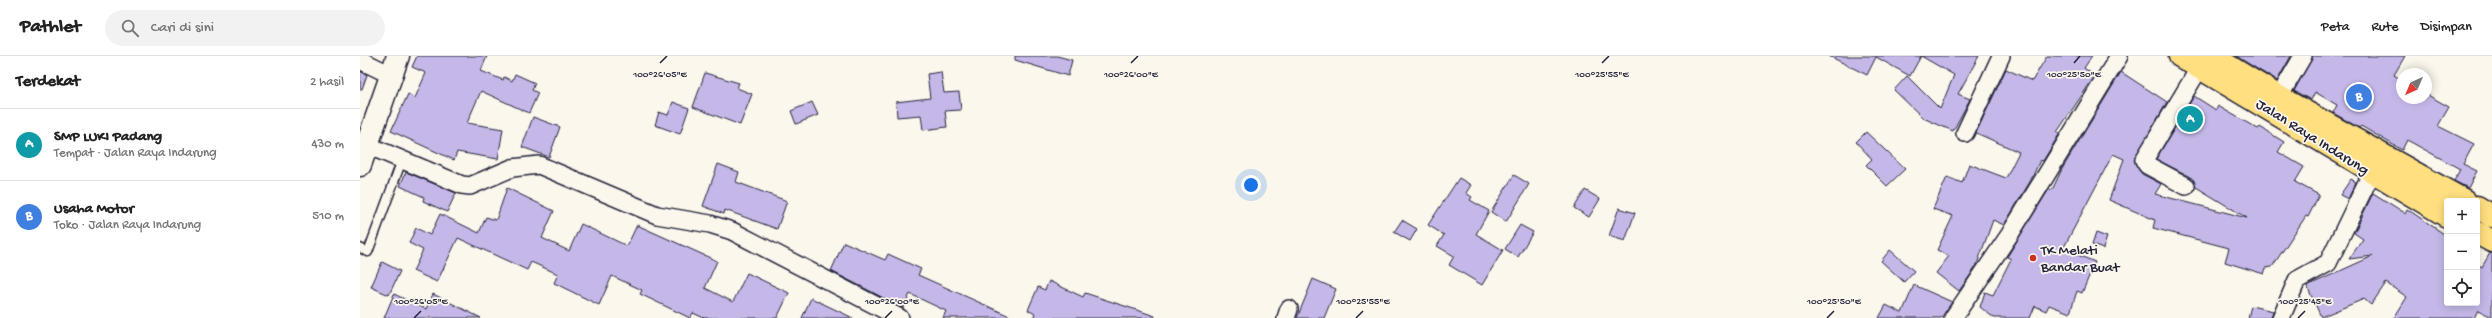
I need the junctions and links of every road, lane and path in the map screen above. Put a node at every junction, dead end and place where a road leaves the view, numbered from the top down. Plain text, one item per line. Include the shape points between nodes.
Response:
1 (2000, 56) edge
2 (2119, 56) edge
3 (2180, 56) edge
4 (2303, 56) edge
5 (360, 60) edge
6 (2206, 62) edge
7 (395, 65) edge
8 (2279, 97) junction
9 (1964, 133) dead end
10 (2357, 151) junction
11 (364, 155) edge
12 (402, 160) junction
13 (2372, 172) junction
14 (2186, 186) dead end
15 (2459, 198) edge
16 (2480, 209) edge
17 (2444, 214) edge
18 (2492, 216) edge
19 (2479, 234) edge
20 (2492, 242) edge
21 (360, 248) edge
22 (900, 318) edge
23 (1953, 318) edge
24 (2281, 318) edge

1 - 9 street
2 - 23 street via 2010,234
3 - 6 highway, Jalan Raya Indarung
4 - 8 street
5 - 7 street
6 - 8 highway, Jalan Raya Indarung
6 - 10 highway, Jalan Raya Indarung
6 - 14 street via 2144,160 2147,165
7 - 11 street
8 - 10 highway, Jalan Raya Indarung
10 - 13 highway, Jalan Raya Indarung
10 - 15 highway, Jalan Raya Indarung
11 - 12 street
12 - 21 lane via 368,252
12 - 22 street via 450,181 470,186 512,168 539,165 657,215 710,224 732,231
13 - 17 highway, Jalan Raya Indarung
13 - 24 street via 2328,263 2297,280
16 - 18 highway
19 - 20 highway

